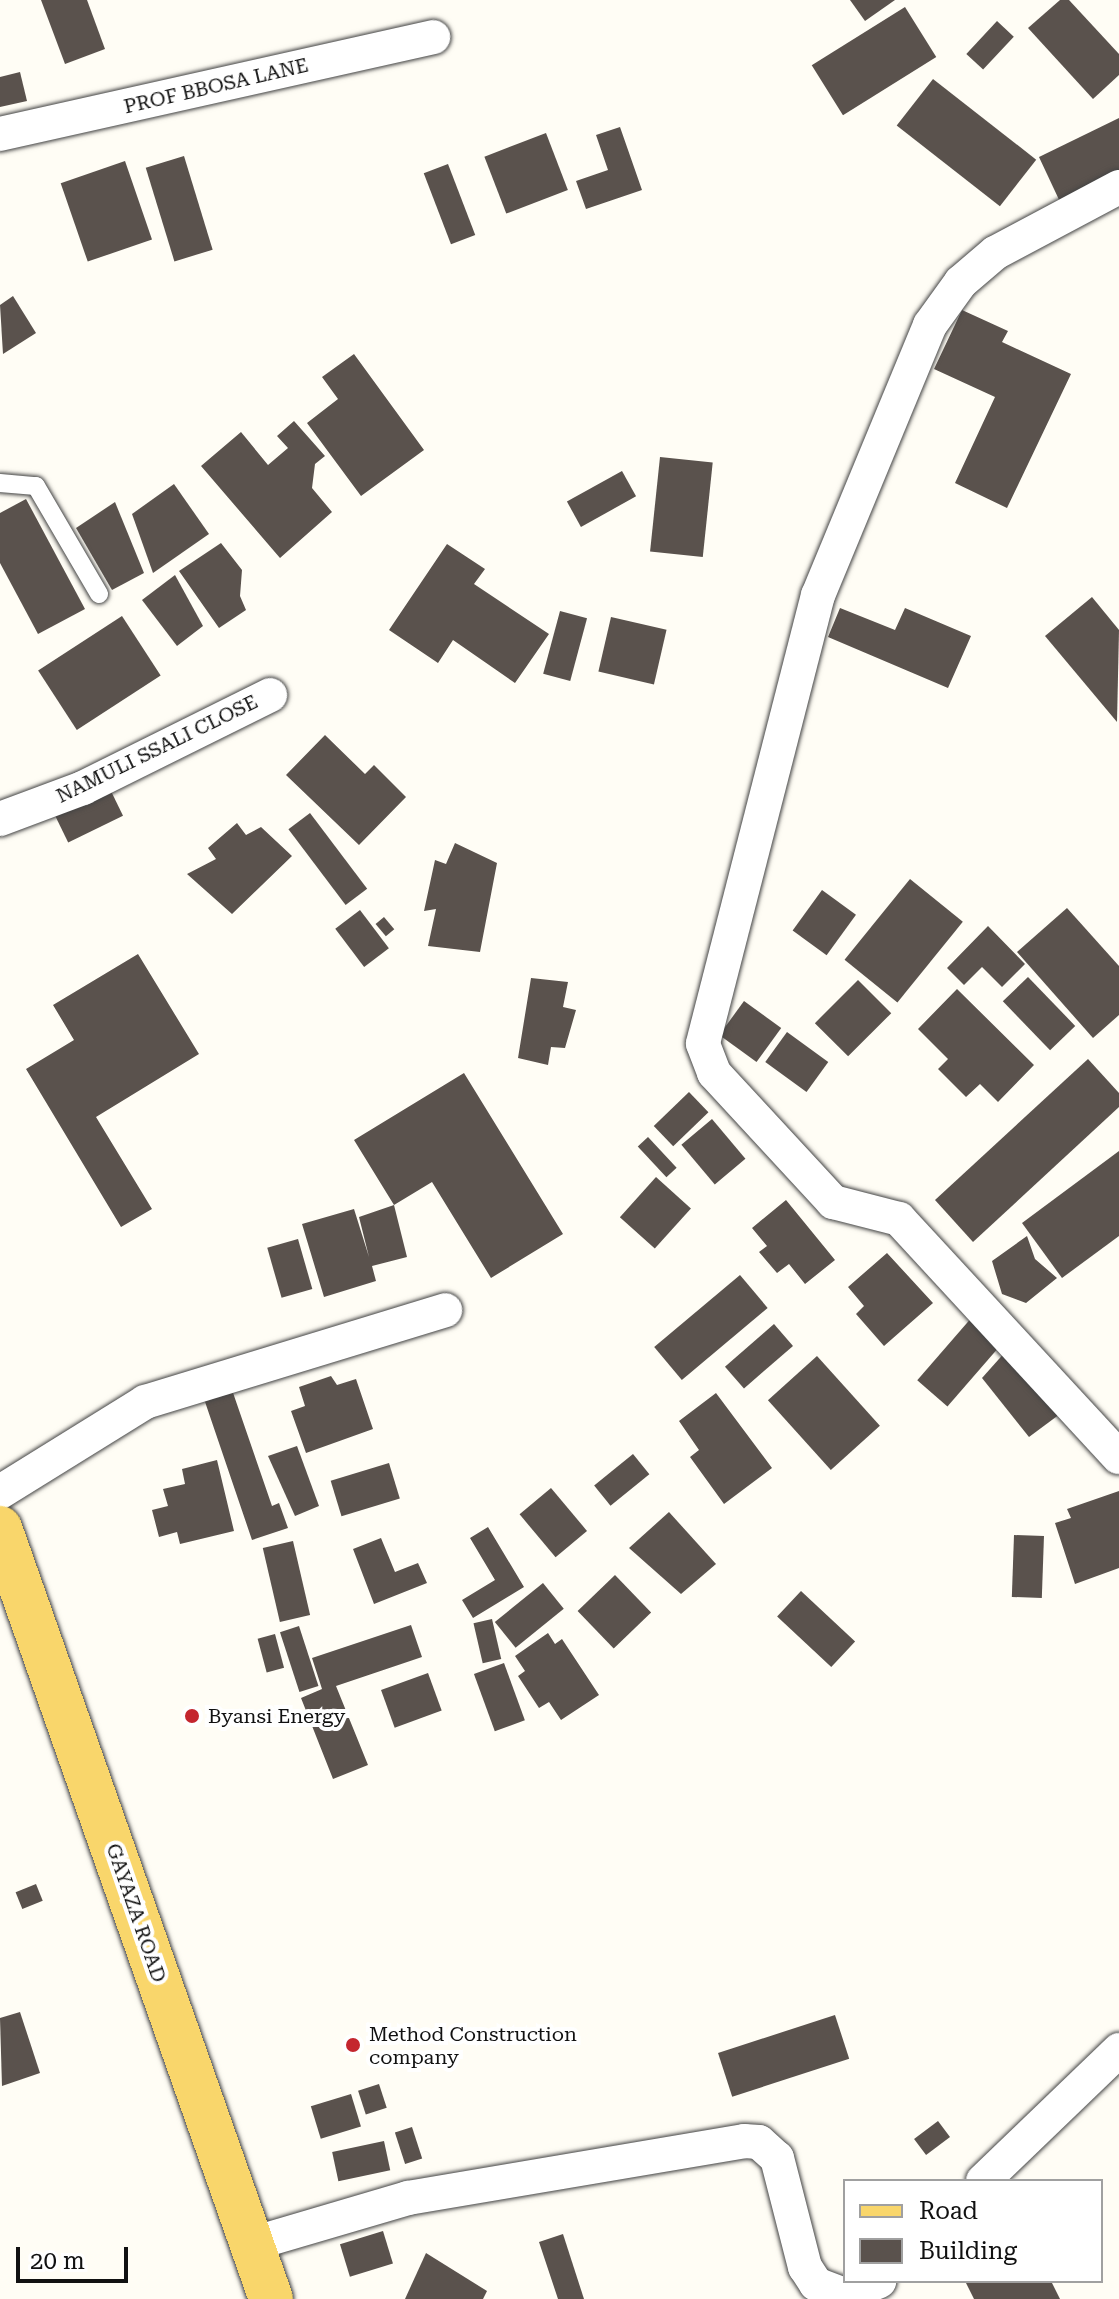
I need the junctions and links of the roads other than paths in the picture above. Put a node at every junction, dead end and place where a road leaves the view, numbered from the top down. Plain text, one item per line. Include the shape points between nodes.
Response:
1 (433, 37) dead end
2 (0, 134) edge
3 (1119, 187) edge
4 (0, 483) edge
5 (99, 594) dead end
6 (270, 695) dead end
7 (0, 819) edge
8 (445, 1310) dead end
9 (1119, 1457) edge
10 (0, 1492) edge
11 (0, 1528) edge
12 (1119, 2050) edge
13 (985, 2179) edge
14 (252, 2244) junction
15 (874, 2283) edge
16 (271, 2299) edge

1 - 2 street, PROF BBOSA LANE
3 - 9 street via 995,253 961,282 930,325 818,595 703,1044 714,1073 833,1202 899,1219
4 - 5 lane via 36,486
6 - 7 street, NAMULI SSALI CLOSE via 83,788
8 - 10 street via 145,1402
11 - 14 main road, GAYAZA ROAD
12 - 13 street
14 - 15 street via 408,2198 744,2141 759,2142 777,2158 805,2267 816,2284 845,2295
14 - 16 main road, GAYAZA ROAD

